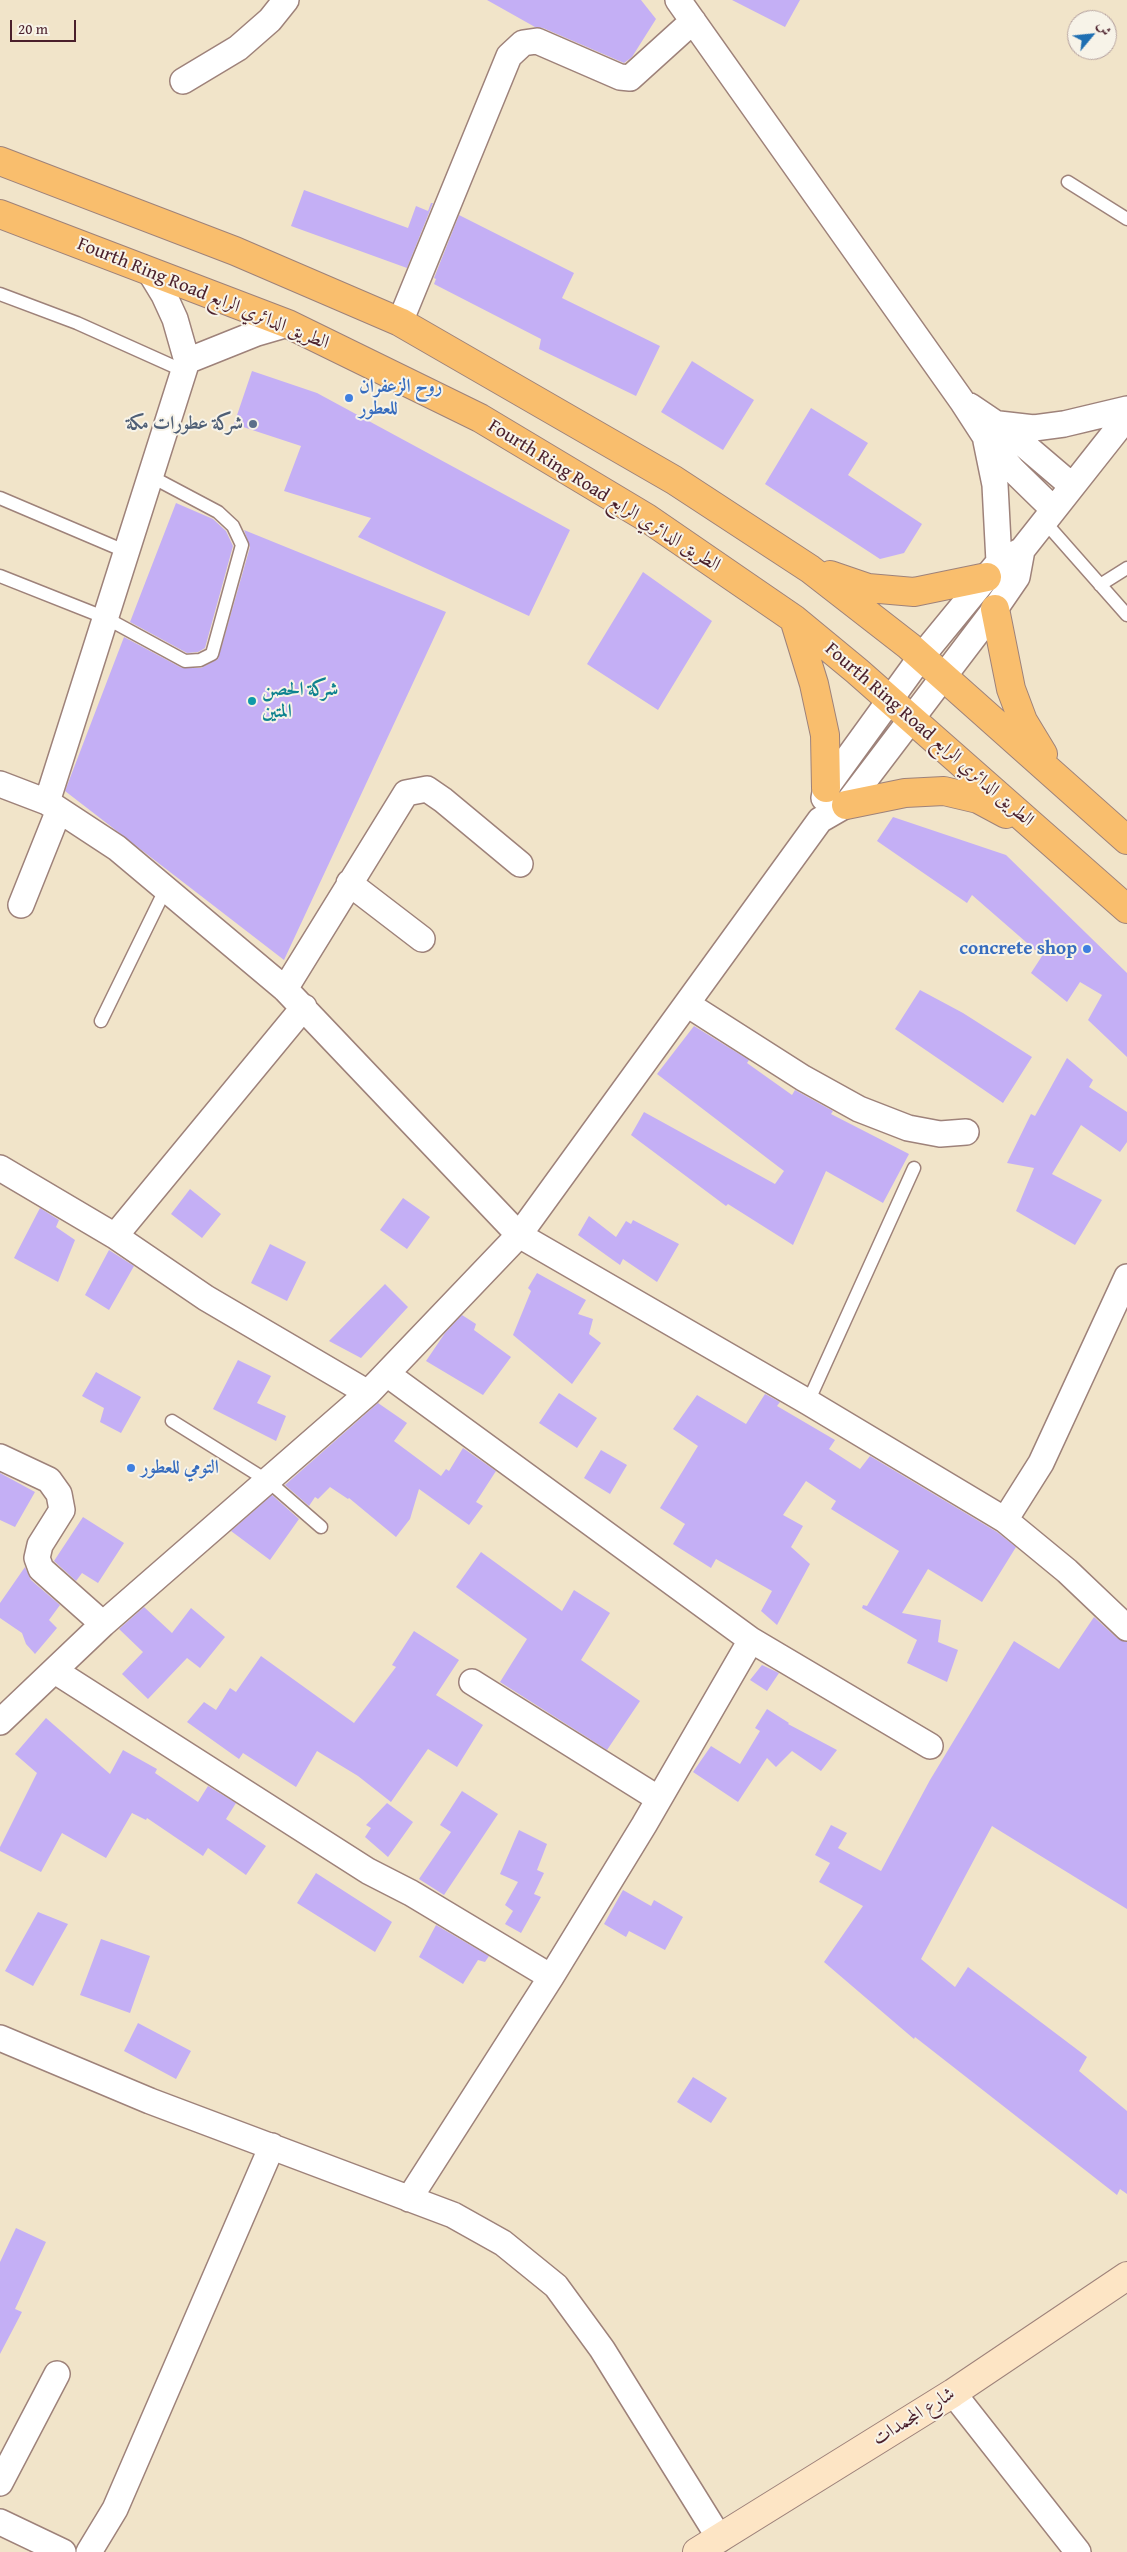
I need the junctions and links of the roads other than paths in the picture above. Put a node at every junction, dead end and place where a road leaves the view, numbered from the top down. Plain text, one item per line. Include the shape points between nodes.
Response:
1 (286, 0) edge
2 (678, 0) edge
3 (693, 21) junction
4 (183, 81) dead end
5 (0, 161) edge
6 (1068, 182) dead end
7 (0, 214) edge
8 (1127, 219) edge
9 (150, 272) junction
10 (0, 294) edge
11 (400, 322) junction
12 (288, 324) junction
13 (186, 366) junction
14 (1127, 409) edge
15 (1127, 417) edge
16 (990, 430) junction
17 (152, 477) junction
18 (1071, 485) junction
19 (0, 498) edge
20 (1049, 515) junction
21 (1022, 550) junction
22 (127, 552) junction
23 (810, 568) junction
24 (1127, 568) edge
25 (993, 570) junction
26 (0, 576) edge
27 (1100, 585) junction
28 (995, 609) junction
29 (1127, 615) edge
30 (106, 618) junction
31 (794, 619) junction
32 (921, 657) junction
33 (944, 678) junction
34 (889, 699) junction
35 (912, 720) junction
36 (1060, 781) junction
37 (0, 784) edge
38 (836, 796) junction
39 (53, 806) junction
40 (1127, 840) edge
41 (1060, 848) junction
42 (520, 864) dead end
43 (349, 883) junction
44 (166, 888) junction
45 (21, 905) dead end
46 (1127, 908) edge
47 (422, 939) dead end
48 (285, 989) junction
49 (687, 1004) junction
50 (304, 1007) junction
51 (101, 1022) dead end
52 (966, 1132) dead end
53 (0, 1168) edge
54 (914, 1168) dead end
55 (519, 1235) junction
56 (115, 1236) junction
57 (1127, 1277) edge
58 (387, 1374) junction
59 (368, 1393) junction
60 (808, 1402) junction
61 (172, 1421) dead end
62 (0, 1458) edge
63 (268, 1481) junction
64 (1005, 1520) junction
65 (321, 1528) dead end
66 (103, 1624) junction
67 (1127, 1628) edge
68 (752, 1640) junction
69 (55, 1671) junction
70 (472, 1682) dead end
71 (0, 1722) edge
72 (930, 1746) dead end
73 (659, 1799) junction
74 (551, 1977) junction
75 (0, 2038) edge
76 (272, 2146) junction
77 (409, 2199) junction
78 (1127, 2276) edge
79 (57, 2374) dead end
80 (953, 2393) junction
81 (0, 2483) edge
82 (0, 2522) edge
83 (709, 2545) edge
84 (63, 2552) edge
85 (89, 2552) edge
86 (1078, 2552) edge

1 - 4 street via 270,20 238,48
2 - 3 street
3 - 11 street via 630,78 620,77 537,41 523,43 509,56
3 - 16 street via 962,401
5 - 11 main road via 235,251
6 - 8 lane
7 - 9 main road, Fourth Ring Road الطريق الدائري الرابع
9 - 12 main road, Fourth Ring Road الطريق الدائري الرابع
9 - 13 street via 175,319
10 - 13 lane
11 - 23 main road via 674,480
12 - 13 street via 257,333
12 - 31 main road, Fourth Ring Road الطريق الدائري الرابع via 480,418 647,518
13 - 17 street
14 - 16 street via 1064,424
15 - 18 street
16 - 18 street via 1028,447
16 - 20 street via 1013,470
16 - 25 street via 995,485
17 - 22 street
17 - 30 lane via 218,512 233,526 242,545 212,654 200,660 185,661
18 - 20 street
19 - 22 lane
20 - 21 street
20 - 27 lane
21 - 25 street
21 - 28 street via 1017,577
22 - 30 street
23 - 25 main road via 868,588 914,592
23 - 32 main road
24 - 27 lane
25 - 32 street
26 - 30 lane
27 - 29 lane
28 - 33 street
28 - 36 main road via 1007,674 1020,713
30 - 39 street
31 - 34 main road, Fourth Ring Road الطريق الدائري الرابع
31 - 38 main road via 814,684
32 - 33 main road
32 - 34 street
33 - 35 street
33 - 36 main road
34 - 35 main road, Fourth Ring Road الطريق الدائري الرابع
34 - 38 street
35 - 38 street
35 - 41 main road, Fourth Ring Road الطريق الدائري الرابع
36 - 40 main road
37 - 39 street
38 - 41 main road via 944,791 978,799
38 - 49 street
39 - 44 street via 117,848
39 - 45 street
41 - 46 main road, Fourth Ring Road الطريق الدائري الرابع
42 - 43 street via 427,789 406,793
43 - 47 street
43 - 48 street
44 - 48 street
44 - 51 lane
48 - 50 street
49 - 52 street via 803,1078 859,1109 908,1128 940,1134
49 - 55 street
50 - 55 street
50 - 56 street
53 - 56 street
54 - 60 lane
55 - 58 street
55 - 60 street
56 - 59 street via 206,1298
57 - 64 street via 1041,1463
58 - 59 street
58 - 68 street
59 - 63 street
60 - 64 street
61 - 63 lane
62 - 66 street via 49,1480 59,1494 62,1510 40,1545 37,1558 41,1569
63 - 65 lane
63 - 66 street
64 - 67 street via 1067,1571
66 - 69 street
68 - 72 street
68 - 73 street
69 - 71 street
69 - 74 street via 368,1871 411,1893
70 - 73 street
73 - 74 street
74 - 77 street
75 - 76 street via 142,2098
76 - 77 street
76 - 85 street via 115,2509
77 - 83 street via 453,2216 503,2243 556,2286 602,2348
78 - 80 main road, شارع المجمدات
79 - 81 street
80 - 83 main road, شارع المجمدات
80 - 86 street
82 - 84 street

